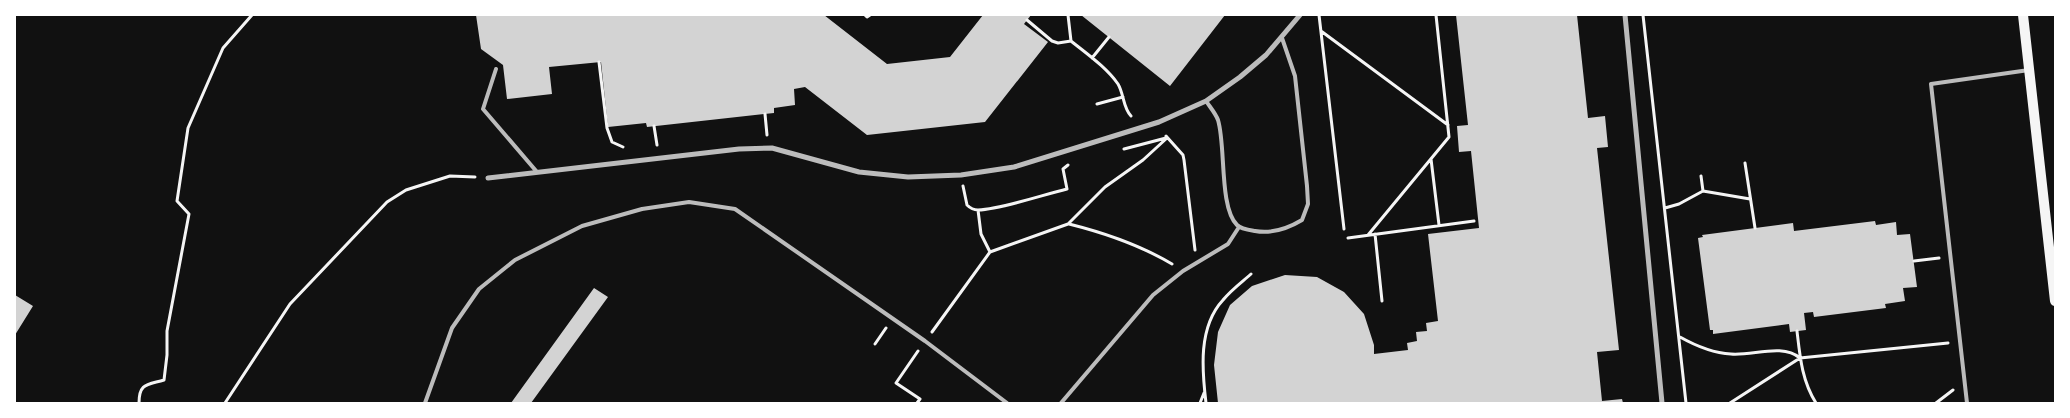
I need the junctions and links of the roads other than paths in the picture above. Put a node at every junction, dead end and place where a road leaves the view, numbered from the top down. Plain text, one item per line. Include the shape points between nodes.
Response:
1 (1300, 15) edge
2 (1624, 15) edge
3 (2023, 15) edge
4 (1282, 38) junction
5 (496, 69) dead end
6 (2029, 70) junction
7 (1206, 101) junction
8 (536, 172) junction
9 (488, 178) road end
10 (1239, 227) junction
11 (2055, 301) edge
12 (425, 403) edge
13 (1007, 403) edge
14 (1062, 403) edge
15 (1662, 403) edge
16 (1966, 403) edge

1 - 4 street
2 - 15 street
3 - 6 main road
4 - 7 street via 1240,78
4 - 10 lane via 1294,76 1307,186 1306,214 1287,228 1267,233
5 - 8 lane via 483,109
6 - 11 main road
6 - 16 lane via 1931,84
7 - 8 street via 1130,132 1014,166 962,176 908,177 859,172 772,148
7 - 10 lane via 1218,120 1231,216
8 - 9 street
10 - 14 lane via 1228,244 1183,271 1153,295
12 - 13 lane via 452,328 479,289 514,260 582,226 642,209 689,202 734,209 925,341

